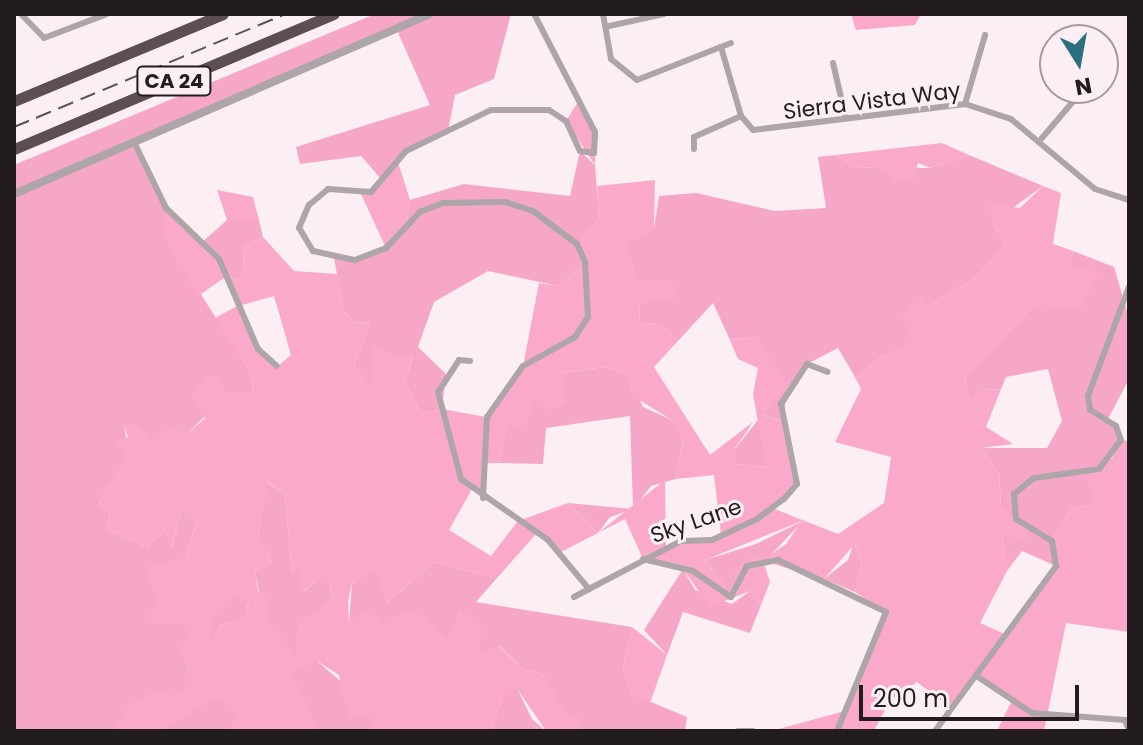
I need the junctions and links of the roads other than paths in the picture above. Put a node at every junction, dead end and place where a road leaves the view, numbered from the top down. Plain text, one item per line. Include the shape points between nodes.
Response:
1 (21, 14) edge
2 (107, 14) edge
3 (223, 14) edge
4 (334, 14) edge
5 (429, 14) edge
6 (534, 14) edge
7 (603, 14) edge
8 (664, 14) edge
9 (609, 26) junction
10 (985, 35) dead end
11 (731, 43) dead end
12 (721, 47) junction
13 (833, 63) dead end
14 (14, 101) edge
15 (965, 104) junction
16 (1071, 104) edge
17 (741, 116) junction
18 (846, 119) junction
19 (1042, 138) junction
20 (134, 142) junction
21 (14, 149) edge
22 (694, 149) dead end
23 (14, 194) edge
24 (1129, 200) edge
25 (1129, 287) edge
26 (470, 361) dead end
27 (277, 366) dead end
28 (828, 372) dead end
29 (483, 498) junction
30 (643, 559) junction
31 (589, 589) junction
32 (574, 597) dead end
33 (978, 677) junction
34 (738, 731) edge
35 (753, 731) edge
36 (837, 731) edge
37 (935, 731) edge
38 (1129, 731) edge

1 - 2 street via 44,38
3 - 14 highway, CA 24
4 - 21 highway, CA 24
5 - 20 street
6 - 29 street via 595,132 594,153 580,151 566,121 549,110 491,110 406,151 371,192 328,189 309,205 299,228 313,251 354,260 386,248 420,212 443,203 505,202 533,211 577,244 585,262 588,317 575,337 523,366 487,417
7 - 9 street
8 - 9 street
9 - 12 street via 611,59 637,80
10 - 15 street
11 - 12 street
12 - 17 street
13 - 18 street
15 - 18 street, Sierra Vista Way
15 - 19 street, Sierra Vista Way
16 - 19 street
17 - 18 street, Sierra Vista Way via 753,130 770,131
17 - 22 street via 694,137
19 - 24 street, Sierra Vista Way via 1095,189
20 - 23 street
20 - 27 street via 166,208 219,259 258,349
25 - 33 street via 1088,396 1090,410 1116,426 1121,440 1099,469 1034,478 1014,494 1016,519 1052,541 1056,566
26 - 29 street via 459,360 438,392 461,479
28 - 30 street, Sky Lane via 807,364 781,404 797,484 785,497 712,540 681,541
29 - 31 street via 548,540
30 - 31 street, Sky Lane
30 - 36 street via 693,571 731,597 747,566 778,560 886,612
31 - 32 street, Sky Lane
33 - 37 street
33 - 38 street via 1032,713 1125,720
34 - 35 street

